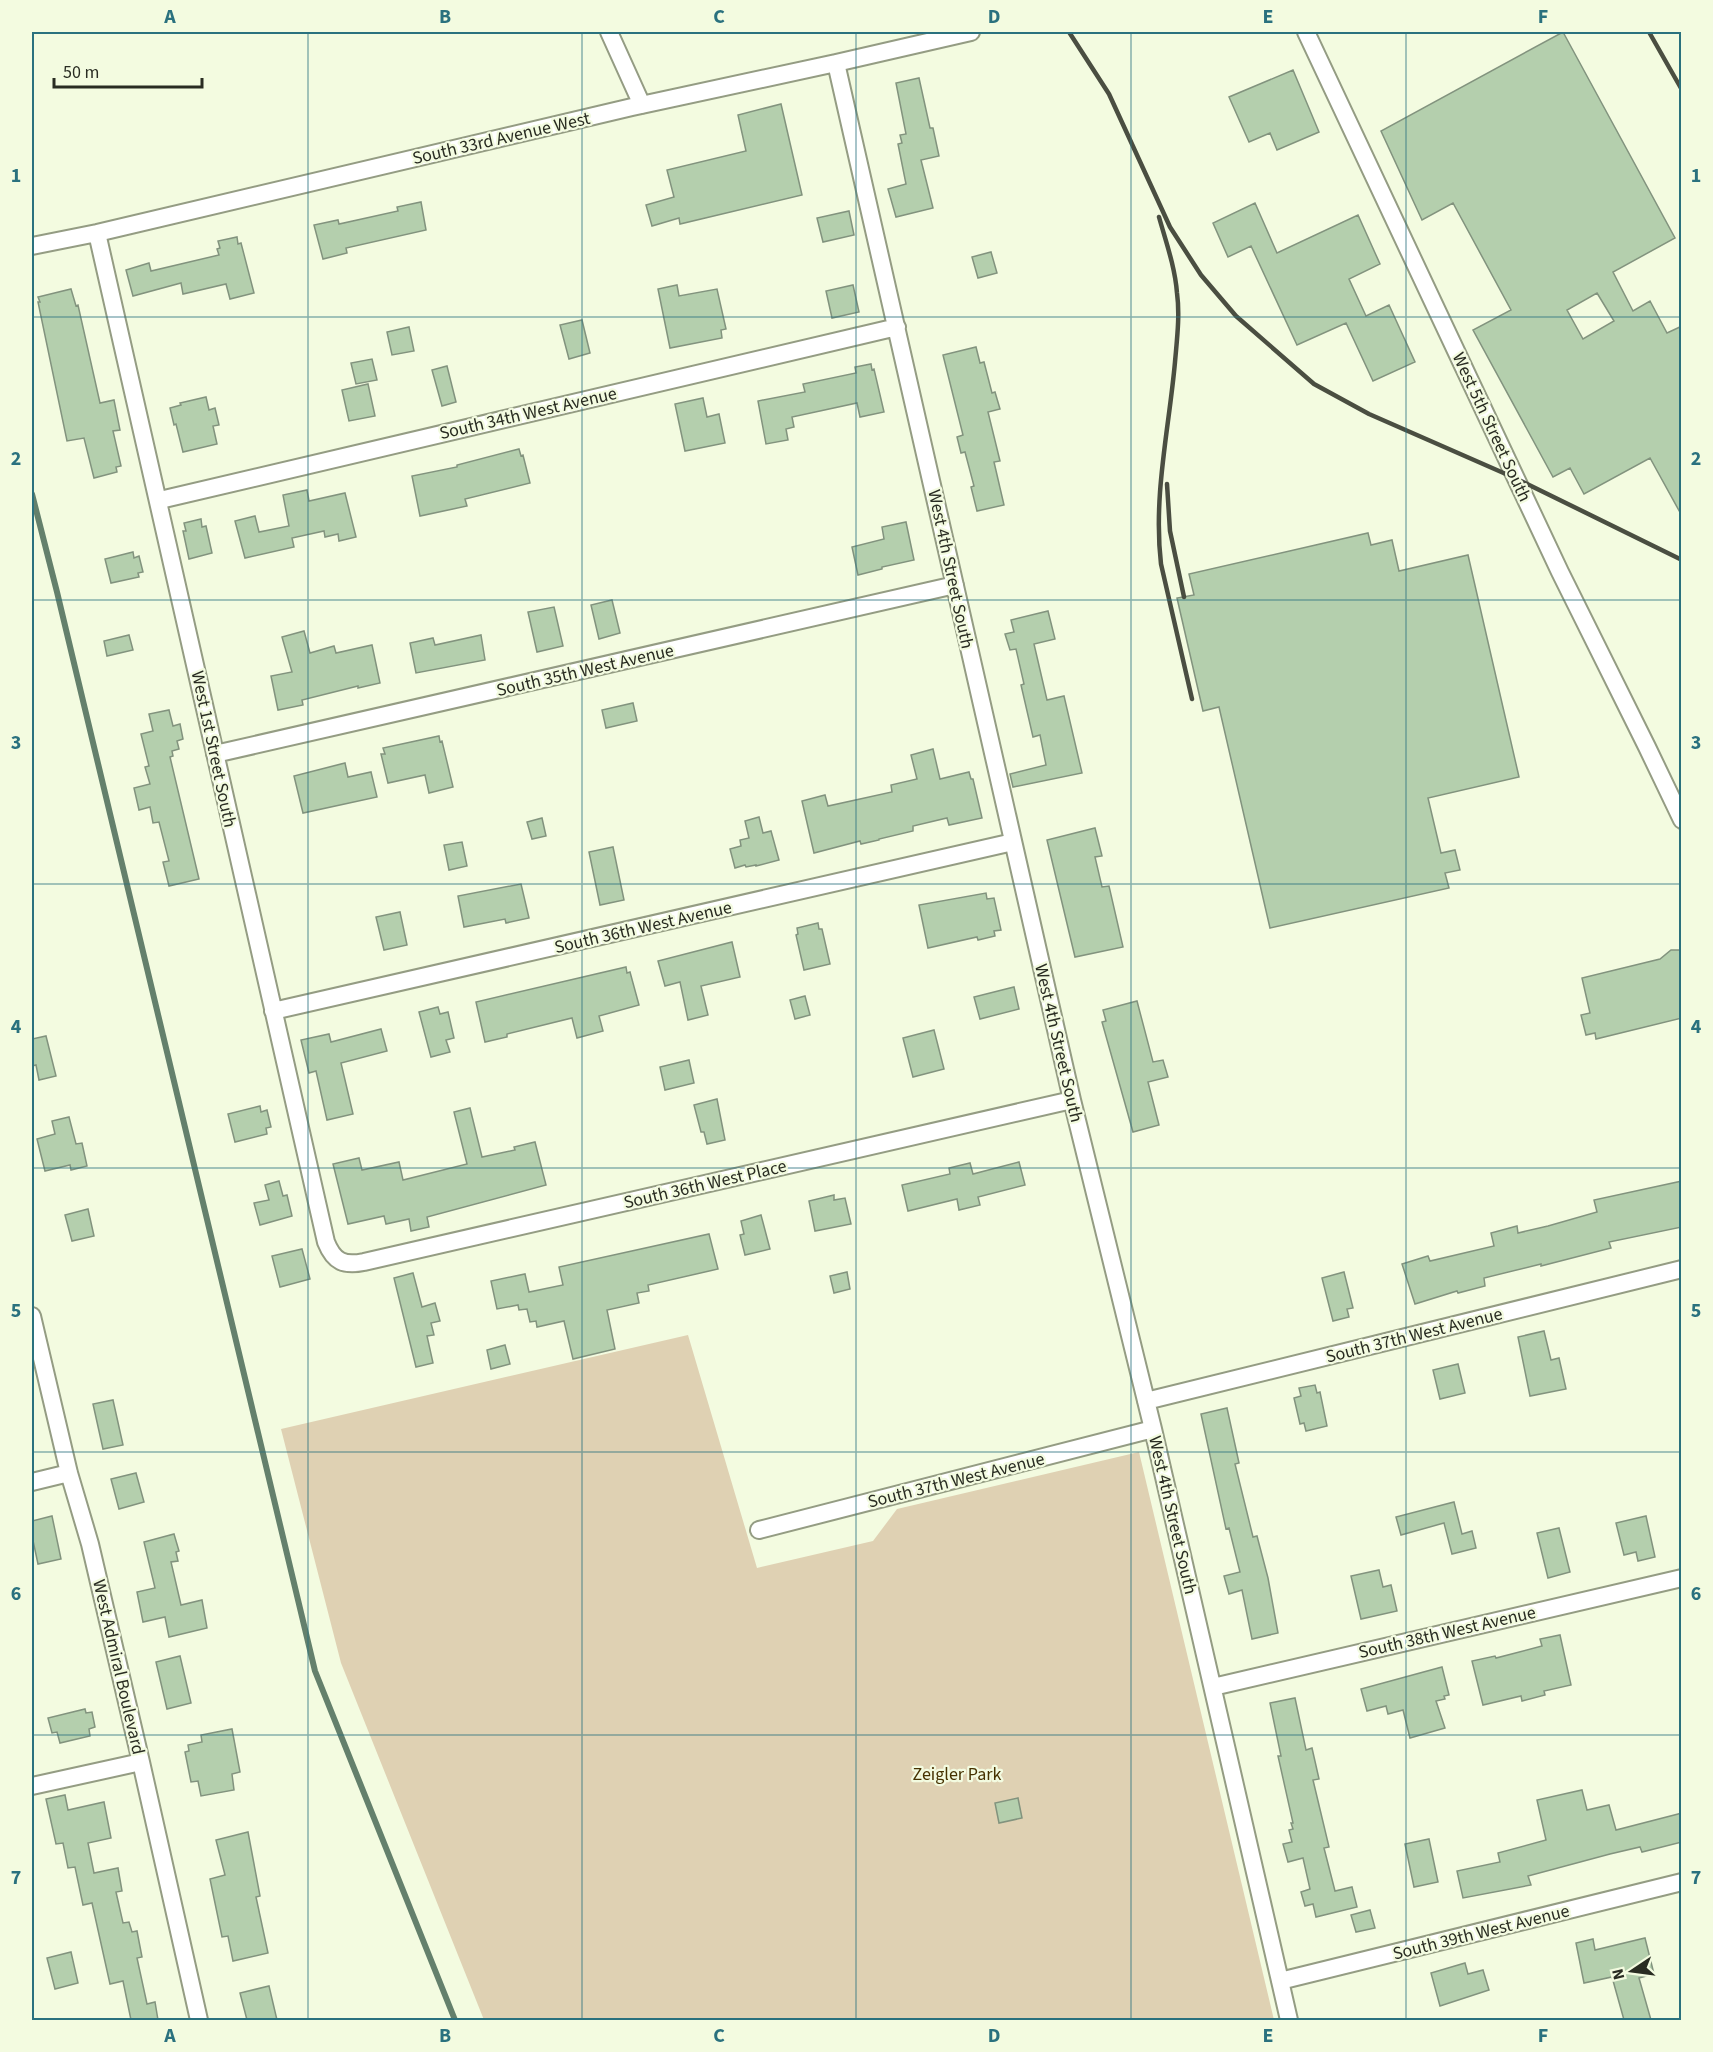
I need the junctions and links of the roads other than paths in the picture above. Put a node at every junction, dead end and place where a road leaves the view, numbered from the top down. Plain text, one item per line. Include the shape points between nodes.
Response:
1 (609, 32) edge
2 (971, 32) edge
3 (1306, 32) edge
4 (836, 63) junction
5 (642, 105) junction
6 (97, 233) junction
7 (32, 246) edge
8 (897, 327) junction
9 (160, 500) junction
10 (956, 585) junction
11 (215, 754) junction
12 (1682, 820) edge
13 (1013, 842) junction
14 (273, 1011) junction
15 (1072, 1100) junction
16 (338, 1261) joint
17 (1682, 1269) edge
18 (32, 1316) edge
19 (1146, 1401) junction
20 (1153, 1429) junction
21 (69, 1473) junction
22 (32, 1482) edge
23 (759, 1530) dead end
24 (1682, 1578) edge
25 (1213, 1687) junction
26 (141, 1762) junction
27 (32, 1786) edge
28 (1682, 1882) edge
29 (1280, 1981) junction
30 (199, 2020) edge
31 (1289, 2020) edge

1 - 5 street
2 - 4 street, South 33rd Avenue West
3 - 12 street, West 5th Street South via 1560,572
4 - 5 street, South 33rd Avenue West
4 - 8 street, West 4th Street South
5 - 6 street, South 33rd Avenue West
6 - 7 street, South 33rd Avenue West
6 - 9 street, West 1st Street South
8 - 9 street, South 34th West Avenue
8 - 10 street, West 4th Street South
9 - 11 street, West 1st Street South
10 - 11 street, South 35th West Avenue
10 - 13 street, West 4th Street South
11 - 14 street, West 1st Street South
13 - 14 street, South 36th West Avenue
13 - 15 street, West 4th Street South
14 - 16 street, West 1st Street South via 326,1242
15 - 16 street, South 36th West Place via 351,1265
15 - 19 street, West 4th Street South
17 - 19 street, South 37th West Avenue
18 - 21 street, West Admiral Boulevard
19 - 20 street, West 4th Street South
20 - 23 street, South 37th West Avenue
20 - 25 street, West 4th Street South
21 - 22 street
21 - 26 street, West Admiral Boulevard via 90,1544
24 - 25 street, South 38th West Avenue
25 - 29 street, West 4th Street South
26 - 27 street
26 - 30 street, West Admiral Boulevard
28 - 29 street, South 39th West Avenue
29 - 31 street, West 4th Street South

